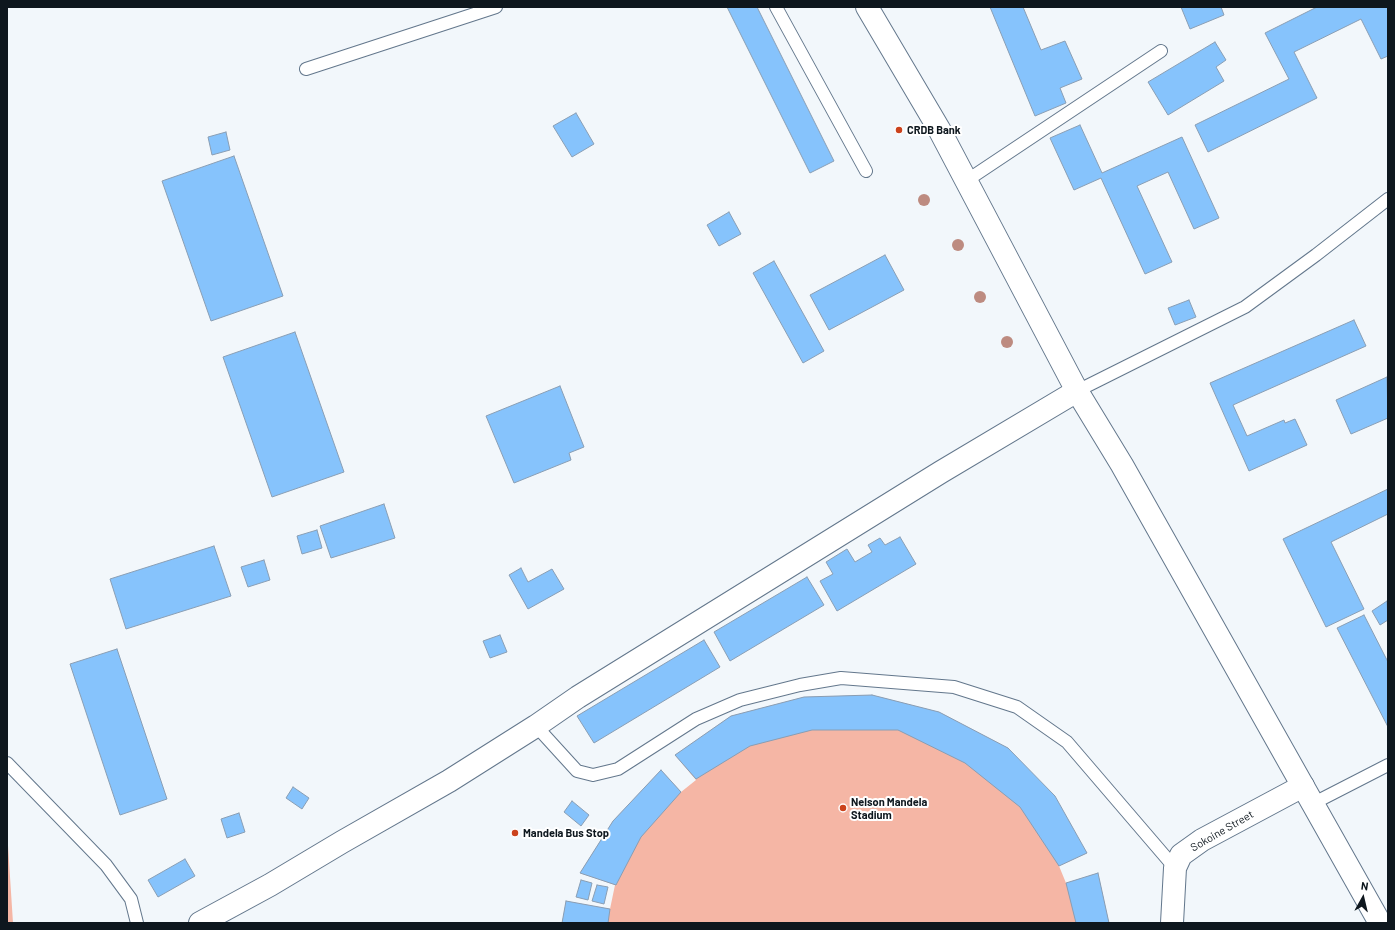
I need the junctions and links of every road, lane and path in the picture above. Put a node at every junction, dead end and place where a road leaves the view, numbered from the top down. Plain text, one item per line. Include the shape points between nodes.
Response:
1 (496, 7) edge
2 (776, 7) edge
3 (867, 7) edge
4 (1161, 50) dead end
5 (306, 68) dead end
6 (866, 171) dead end
7 (966, 181) junction
8 (1388, 199) edge
9 (1077, 391) junction
10 (536, 726) junction
11 (7, 763) edge
12 (1388, 765) edge
13 (1307, 795) junction
14 (1175, 868) junction
15 (137, 923) edge
16 (200, 923) edge
17 (1172, 923) edge
18 (1380, 923) edge

1 - 5 lane
2 - 6 lane
3 - 7 main road via 939,129
4 - 7 lane
7 - 9 main road
8 - 9 lane via 1245,307
9 - 10 main road via 941,472 578,697
9 - 13 main road via 1122,465
10 - 14 lane via 577,770 593,775 618,769 696,719 740,700 800,685 842,678 954,687 1017,707 1067,742
10 - 16 main road via 449,781
11 - 15 lane via 106,865 131,899
12 - 13 lane
13 - 14 main road, Sokoine Street via 1202,840 1181,855
13 - 18 main road
14 - 17 main road, Sokoine Street

